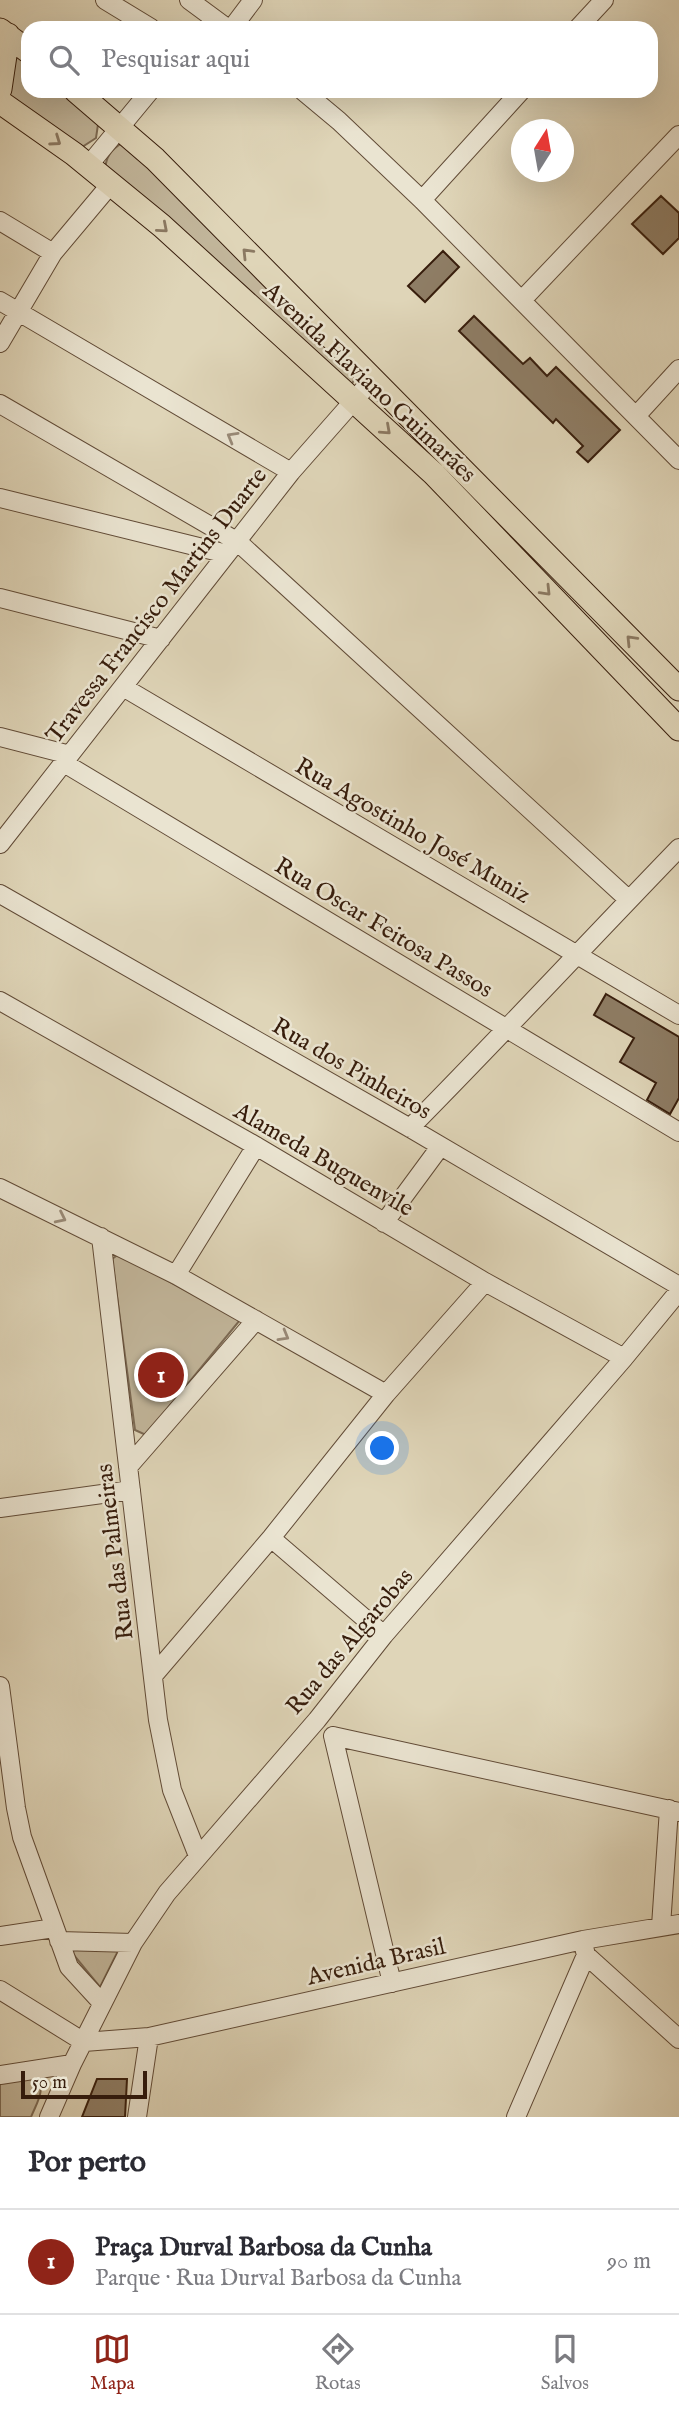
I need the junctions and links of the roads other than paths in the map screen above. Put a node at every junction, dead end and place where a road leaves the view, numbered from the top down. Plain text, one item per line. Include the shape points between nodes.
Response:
1 (105, 0) edge
2 (189, 0) edge
3 (253, 0) edge
4 (604, 0) edge
5 (140, 21) edge
6 (214, 21) edge
7 (224, 21) edge
8 (585, 21) edge
9 (4, 32) edge
10 (21, 45) edge
11 (0, 89) edge
12 (84, 98) edge
13 (144, 98) edge
14 (311, 98) edge
15 (515, 98) edge
16 (0, 102) edge
17 (119, 127) junction
18 (679, 135) edge
19 (88, 166) junction
20 (110, 185) junction
21 (422, 200) junction
22 (0, 221) edge
23 (53, 253) junction
24 (522, 300) junction
25 (0, 301) edge
26 (19, 312) junction
27 (0, 343) edge
28 (679, 369) edge
29 (372, 380) junction
30 (353, 399) junction
31 (0, 404) edge
32 (636, 416) junction
33 (679, 460) edge
34 (291, 472) junction
35 (0, 498) edge
36 (232, 548) junction
37 (0, 598) edge
38 (161, 639) junction
39 (122, 687) junction
40 (679, 689) edge
41 (679, 729) edge
42 (0, 737) edge
43 (67, 759) junction
44 (0, 844) edge
45 (679, 848) edge
46 (0, 894) edge
47 (629, 900) junction
48 (576, 954) junction
49 (0, 1001) edge
50 (679, 1015) edge
51 (507, 1030) junction
52 (410, 1128) junction
53 (679, 1132) edge
54 (256, 1146) junction
55 (440, 1147) junction
56 (0, 1188) edge
57 (384, 1223) junction
58 (101, 1237) junction
59 (176, 1275) junction
60 (485, 1282) junction
61 (679, 1288) edge
62 (256, 1320) junction
63 (624, 1358) junction
64 (386, 1394) junction
65 (128, 1467) junction
66 (131, 1490) junction
67 (0, 1508) edge
68 (271, 1538) junction
69 (384, 1635) junction
70 (153, 1676) junction
71 (0, 1686) edge
72 (317, 1720) junction
73 (333, 1735) junction
74 (674, 1810) edge
75 (198, 1856) junction
76 (679, 1924) edge
77 (661, 1926) junction
78 (57, 1935) junction
79 (0, 1936) edge
80 (132, 1943) junction
81 (584, 1948) junction
82 (392, 1983) junction
83 (0, 1990) edge
84 (102, 2003) junction
85 (149, 2037) junction
86 (679, 2039) edge
87 (84, 2042) junction
88 (72, 2064) junction
89 (0, 2076) edge
90 (49, 2117) edge
91 (137, 2117) edge
92 (516, 2117) edge

1 - 5 street
2 - 6 street
3 - 7 street
4 - 8 street
9 - 10 main road
9 - 11 main road
12 - 17 main road, Avenida Flaviano Guimarães
13 - 17 street
14 - 21 street
15 - 21 street
16 -> 19 main road, Avenida Flaviano Guimarães
17 - 19 street
29 -> 17 main road, Avenida Flaviano Guimarães
18 - 24 street
19 - 20 main road, Avenida Flaviano Guimarães
20 - 23 street
20 -> 30 main road, Avenida Flaviano Guimarães via 162,226
21 - 24 street
22 - 23 street
23 - 26 street
24 - 32 street
25 - 26 street
26 - 27 street
34 -> 26 street
28 - 32 street
29 - 30 street, Travessa Francisco Martins Duarte
40 -> 29 main road, Avenida Flaviano Guimarães
30 - 34 street, Travessa Francisco Martins Duarte
30 -> 41 main road, Avenida Flaviano Guimarães via 434,474
31 - 36 street
32 - 33 street
34 - 36 street, Travessa Francisco Martins Duarte
35 - 36 street
36 - 38 street, Travessa Francisco Martins Duarte
36 - 47 street
37 - 38 street
38 - 39 street, Travessa Francisco Martins Duarte
39 - 43 street, Travessa Francisco Martins Duarte
39 - 48 street, Rua Agostinho José Muniz
42 - 43 street, Rua Oscar Feitosa Passos
43 - 44 street, Travessa Francisco Martins Duarte
43 - 51 street, Rua Oscar Feitosa Passos
45 - 47 street
46 - 52 street, Rua dos Pinheiros
47 - 48 street
48 - 50 street, Rua Agostinho José Muniz
48 - 51 street
49 - 54 street, Alameda Buguenvile
51 - 52 street
51 - 53 street, Rua Oscar Feitosa Passos
52 - 55 street, Rua dos Pinheiros
54 - 57 street, Alameda Buguenvile
54 - 59 street
55 - 57 street
55 - 61 street, Rua dos Pinheiros
56 -> 58 street
57 - 60 street, Alameda Buguenvile
58 - 59 street
58 - 65 street, Rua das Palmeiras
59 - 62 street
60 - 63 street, Alameda Buguenvile
60 - 64 street
61 - 63 street, Rua das Algarobas
62 -> 64 street
62 - 65 street
63 - 69 street, Rua das Algarobas
64 - 68 street
65 - 66 street, Rua das Palmeiras
66 - 67 street
66 - 70 street, Rua das Palmeiras
68 - 69 street
68 - 70 street
69 - 72 street, Rua das Algarobas
70 - 75 street, Rua das Palmeiras via 172,1790
71 - 78 street via 22,1837
72 - 73 street
72 - 75 street, Rua das Algarobas
73 - 74 street
73 - 82 street
74 - 77 street
75 - 80 street, Rua das Algarobas
76 - 77 street, Avenida Brasil
77 - 81 street, Avenida Brasil
78 - 79 street
78 - 80 street
78 - 84 street via 69,1967
80 - 84 street, Rua das Algarobas
81 - 82 street, Avenida Brasil
81 - 86 street
81 - 92 street
82 - 85 street, Avenida Brasil
83 - 87 street
84 - 87 street, Rua das Algarobas
85 - 87 street, Avenida Brasil
85 - 91 street
87 - 88 street, Rua das Algarobas
88 - 89 street
88 - 90 street, Rua das Algarobas

